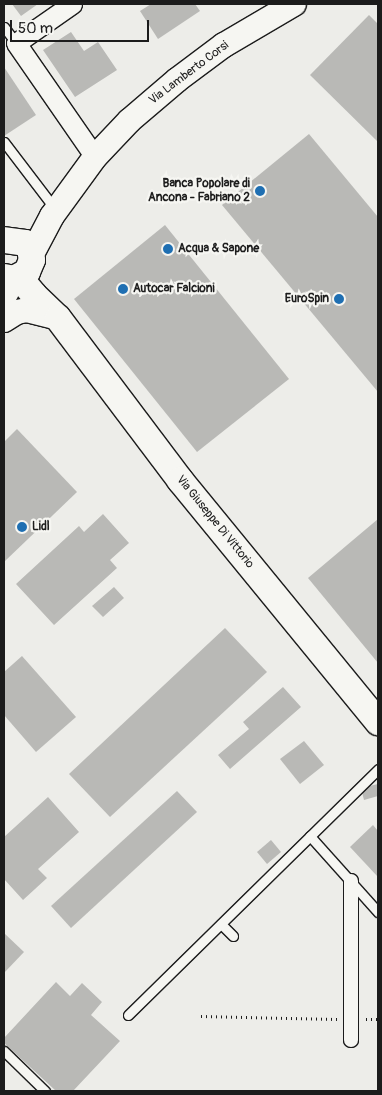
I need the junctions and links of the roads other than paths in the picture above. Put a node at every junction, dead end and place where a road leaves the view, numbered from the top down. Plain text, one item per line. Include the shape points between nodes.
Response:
1 (72, 4) edge
2 (294, 4) edge
3 (4, 27) edge
4 (16, 43) junction
5 (4, 142) edge
6 (95, 157) junction
7 (54, 213) junction
8 (5, 240) edge
9 (17, 275) edge
10 (58, 318) junction
11 (4, 320) edge
12 (378, 722) edge
13 (378, 769) edge
14 (310, 836) junction
15 (350, 882) junction
16 (378, 912) edge
17 (221, 924) junction
18 (233, 936) dead end
19 (128, 1015) dead end
20 (351, 1040) dead end
21 (4, 1051) edge
22 (45, 1091) edge

1 - 4 street
2 - 6 street, Via Lamberto Corsi via 224,45 177,80 129,121
3 - 4 lane
4 - 6 street
5 - 7 lane
6 - 7 street, Via Lamberto Corsi
7 - 8 street, Via Lamberto Corsi
7 - 9 street, Via Lamberto Corsi
8 - 9 main road, Via Giuseppe Di Vittorio via 25,243
9 - 10 main road, Via Giuseppe Di Vittorio
10 - 11 street via 27,310
10 - 12 main road, Via Giuseppe Di Vittorio via 180,480
13 - 14 lane
14 - 15 lane
14 - 17 lane
15 - 16 lane
15 - 20 street via 346,938
17 - 18 lane
17 - 19 lane
21 - 22 lane

